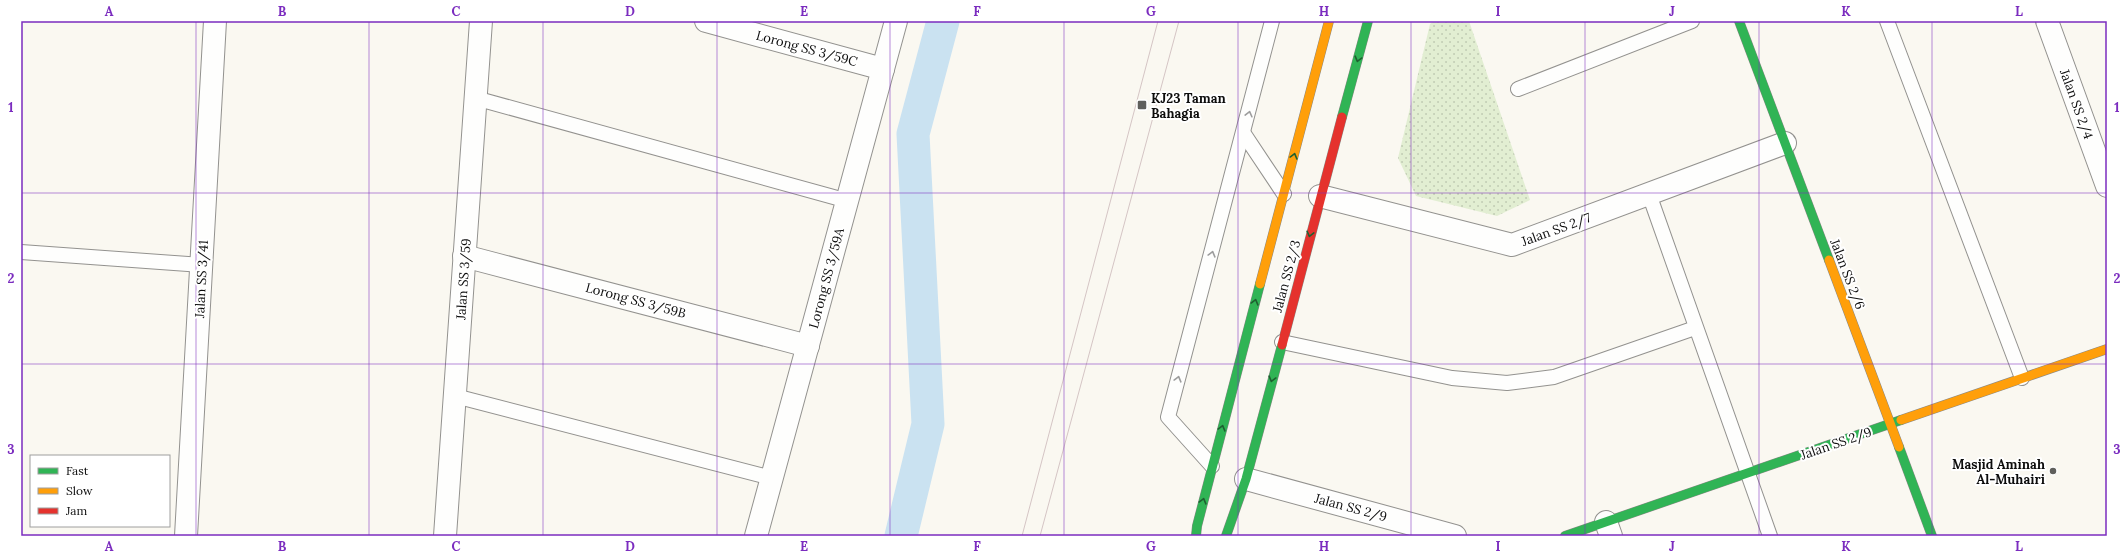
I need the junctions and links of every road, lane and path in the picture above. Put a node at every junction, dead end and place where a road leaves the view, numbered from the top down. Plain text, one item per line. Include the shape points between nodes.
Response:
1 (215, 21) edge
2 (481, 21) edge
3 (706, 21) edge
4 (896, 21) edge
5 (1272, 21) edge
6 (1329, 21) edge
7 (1368, 21) edge
8 (1692, 21) edge
9 (1739, 21) edge
10 (1887, 21) edge
11 (2047, 21) edge
12 (883, 69) junction
13 (1518, 89) dead end
14 (475, 98) junction
15 (1244, 134) junction
16 (1784, 143) junction
17 (2107, 186) edge
18 (1284, 194) junction
19 (1649, 194) junction
20 (1320, 196) junction
21 (848, 201) junction
22 (21, 252) edge
23 (464, 256) junction
24 (202, 265) junction
25 (1696, 328) junction
26 (1282, 342) junction
27 (808, 346) junction
28 (2107, 349) edge
29 (2022, 378) junction
30 (454, 396) junction
31 (1890, 424) junction
32 (1212, 466) junction
33 (1747, 474) junction
34 (772, 478) junction
35 (1246, 479) junction
36 (1609, 529) edge
37 (186, 536) edge
38 (445, 536) edge
39 (756, 536) edge
40 (1196, 536) edge
41 (1226, 536) edge
42 (1455, 536) edge
43 (1566, 536) edge
44 (1770, 536) edge
45 (1932, 536) edge

1 - 24 street, Jalan SS 3/41
2 - 14 street, Jalan SS 3/59
3 - 12 street, Lorong SS 3/59C
4 - 12 street, Lorong SS 3/59A
15 -> 5 lane
18 -> 6 street, Jalan SS 2/3
7 -> 20 street, Jalan SS 2/3
8 - 13 lane
9 - 16 street, Jalan SS 2/6
10 - 29 lane
11 - 17 street, Jalan SS 2/4
12 - 21 street, Lorong SS 3/59A
14 - 21 lane
14 - 23 street, Jalan SS 3/59
15 - 18 lane
32 -> 15 lane via 1168,417
16 - 19 street, Jalan SS 2/7
16 - 31 street, Jalan SS 2/6
32 -> 18 street, Jalan SS 2/3
19 - 20 street, Jalan SS 2/7 via 1512,246
19 - 25 lane
20 -> 26 street, Jalan SS 2/3
21 - 27 street, Lorong SS 3/59A
22 - 24 lane
23 - 27 street, Lorong SS 3/59B
23 - 30 street, Jalan SS 3/59
24 - 37 street, Jalan SS 3/41
25 - 26 lane via 1554,377 1507,383 1452,378
25 - 33 lane
26 -> 35 street, Jalan SS 2/3
27 - 34 street, Lorong SS 3/59A
28 - 29 street, Jalan SS 2/9
29 - 31 street, Jalan SS 2/9
30 - 34 lane
30 - 38 street, Jalan SS 3/59
31 - 33 street, Jalan SS 2/9
31 - 45 street, Jalan SS 2/6
40 -> 32 street, Jalan SS 2/3 via 1196,526
33 - 36 street, Jalan SS 2/9
33 - 44 lane
34 - 39 street, Lorong SS 3/59A
35 - 41 street, Jalan SS 2/3
35 - 42 street, Jalan SS 2/9
36 - 43 street, Jalan SS 2/9

